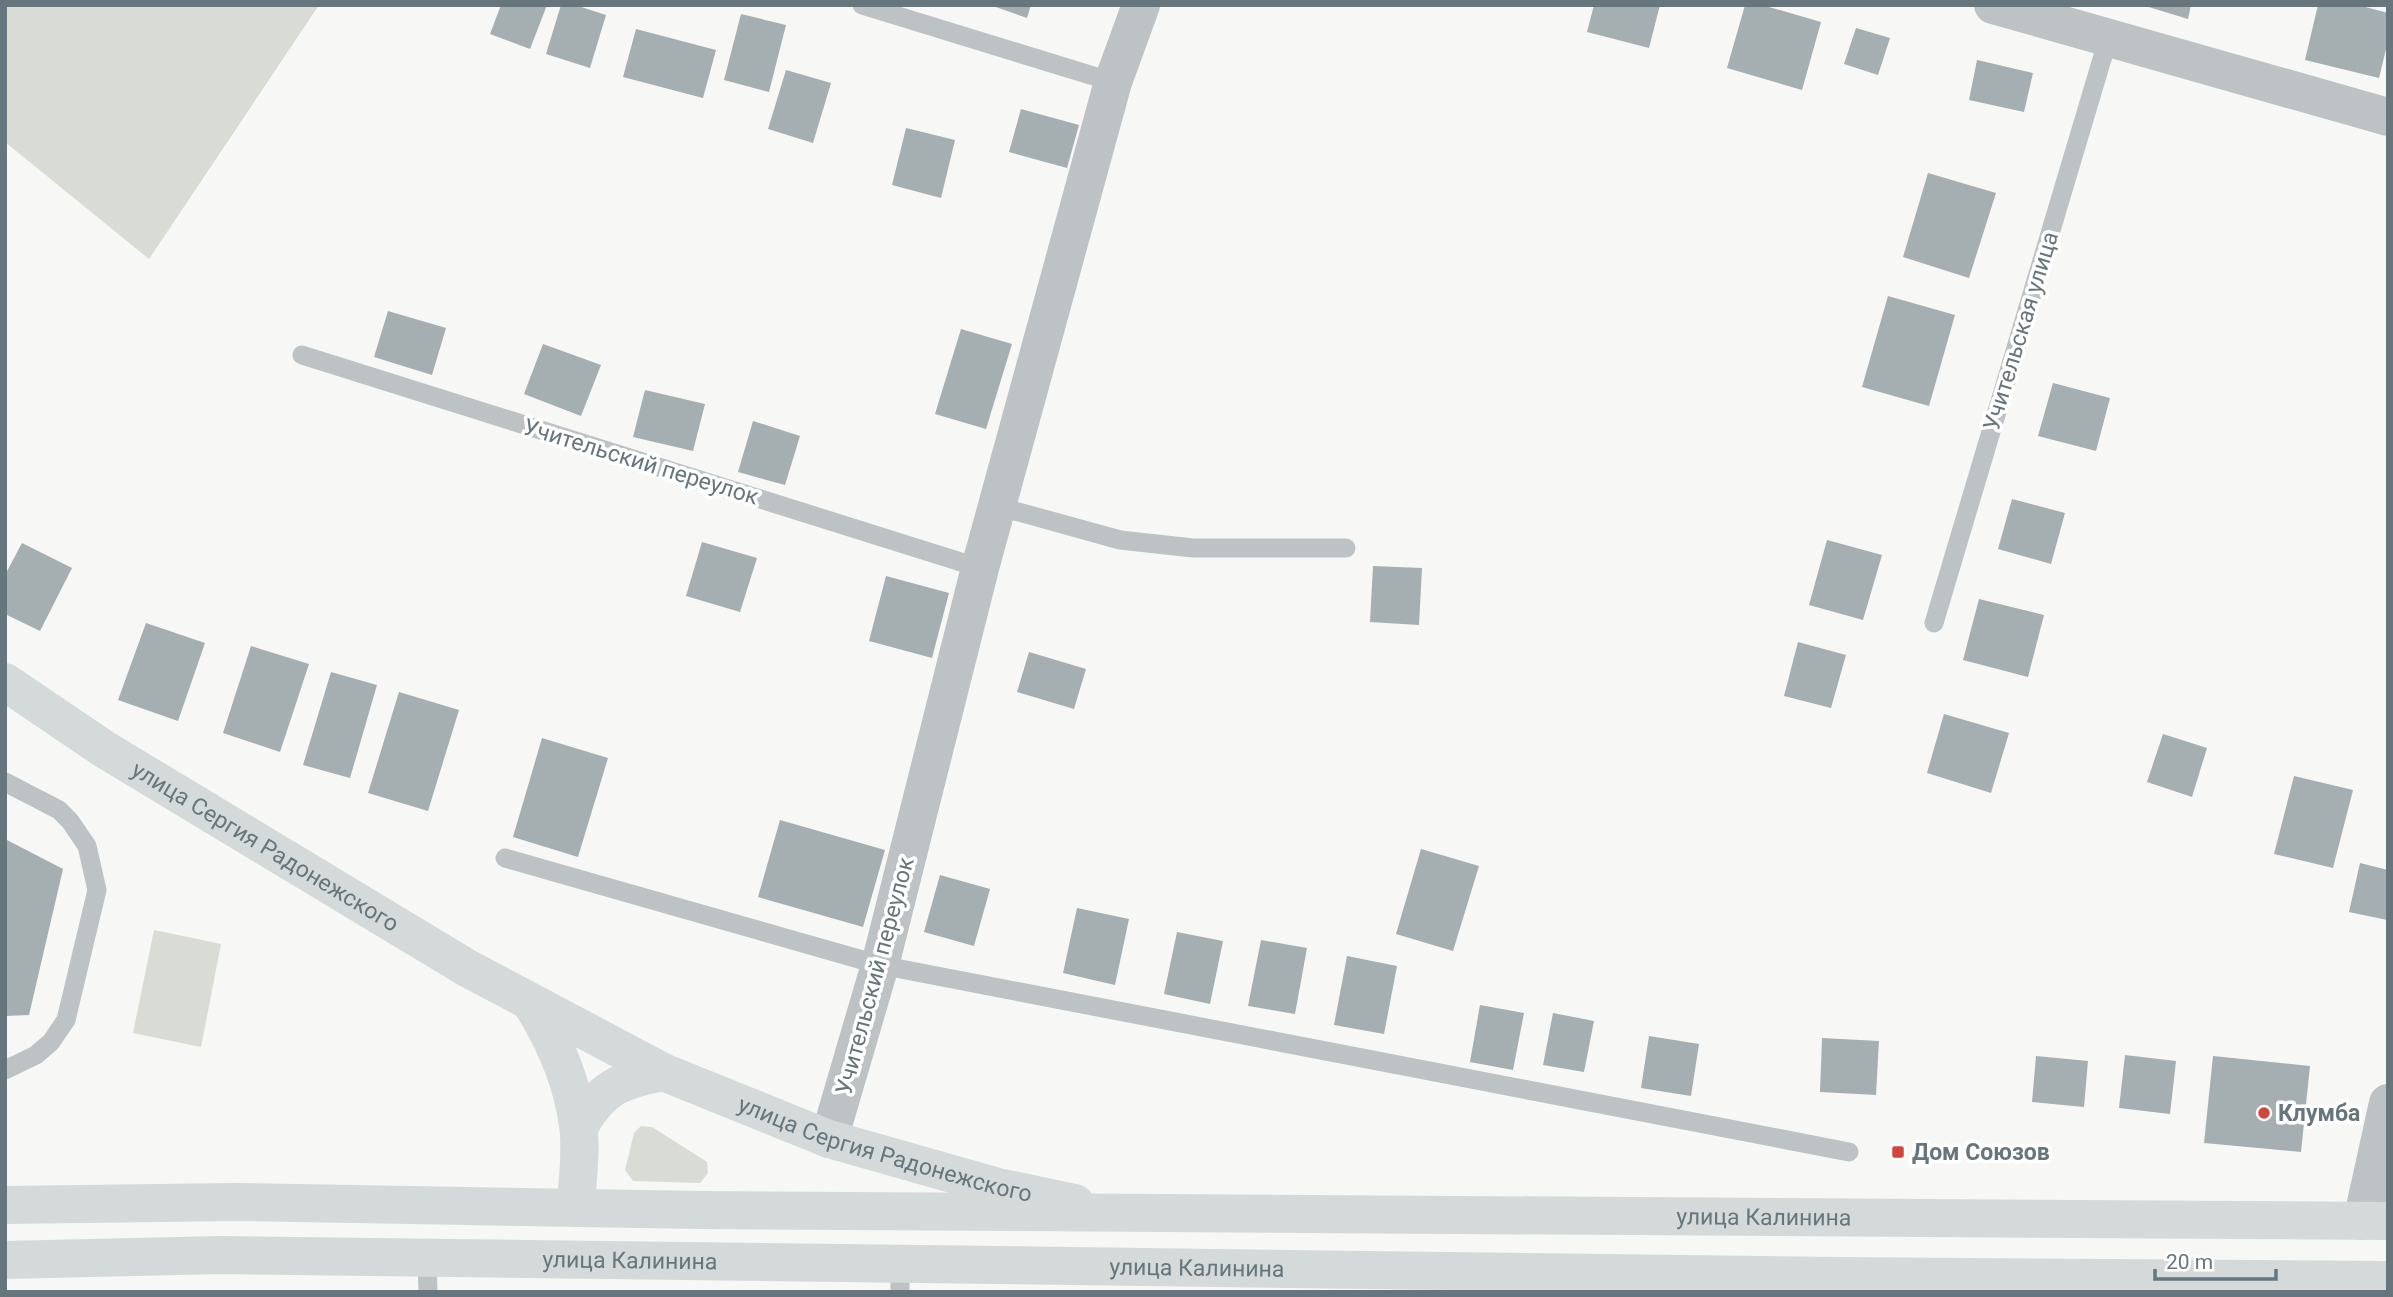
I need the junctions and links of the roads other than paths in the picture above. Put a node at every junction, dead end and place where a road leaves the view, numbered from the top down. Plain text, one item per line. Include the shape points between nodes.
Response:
1 (862, 5) edge
2 (1141, 5) edge
3 (1993, 5) edge
4 (2108, 39) junction
5 (1113, 82) junction
6 (2388, 117) edge
7 (302, 355) dead end
8 (997, 506) junction
9 (1346, 548) dead end
10 (980, 568) junction
11 (1934, 623) dead end
12 (5, 682) edge
13 (5, 782) edge
14 (505, 858) dead end
15 (880, 965) junction
16 (531, 1003) junction
17 (5, 1070) edge
18 (663, 1072) junction
19 (2386, 1114) edge
20 (579, 1127) junction
21 (830, 1139) junction
22 (1849, 1152) dead end
23 (5, 1205) edge
24 (576, 1208) junction
25 (1111, 1211) junction
26 (2375, 1221) edge
27 (5, 1260) edge
28 (577, 1261) junction
29 (428, 1275) edge
30 (900, 1278) edge
31 (2388, 1279) edge
32 (1836, 1284) edge

1 - 5 lane
2 - 5 street, Учительский переулок
3 - 4 street
4 - 6 street
4 - 11 lane, Учительская улица
5 - 8 street, Учительский переулок
7 - 10 lane, Учительский переулок
8 - 9 lane via 1120,540 1193,548
8 - 10 street, Учительский переулок
10 - 15 street, Учительский переулок
12 - 16 main road, улица Сергия Радонежского via 104,749
13 - 17 lane via 59,810 70,821 92,860 97,890 66,1020 36,1055
14 - 15 lane
15 - 21 street, Учительский переулок
15 - 22 lane
16 - 18 main road, улица Сергия Радонежского
16 - 20 main road, улица Сергия Радонежского via 553,1037
18 - 20 main road via 633,1077 609,1088
18 - 21 main road, улица Сергия Радонежского
19 - 26 street
20 - 24 main road, улица Сергия Радонежского
21 - 25 main road, улица Сергия Радонежского via 998,1187
23 - 24 main road, улица Калинина via 236,1202
24 - 25 main road, улица Калинина
24 - 28 main road, улица Сергия Радонежского
25 - 26 main road, улица Калинина
27 - 29 main road, улица Калинина via 221,1255
28 - 29 main road, улица Калинина
28 - 30 main road, улица Калинина
30 - 32 main road, улица Калинина
31 - 32 main road, улица Калинина

